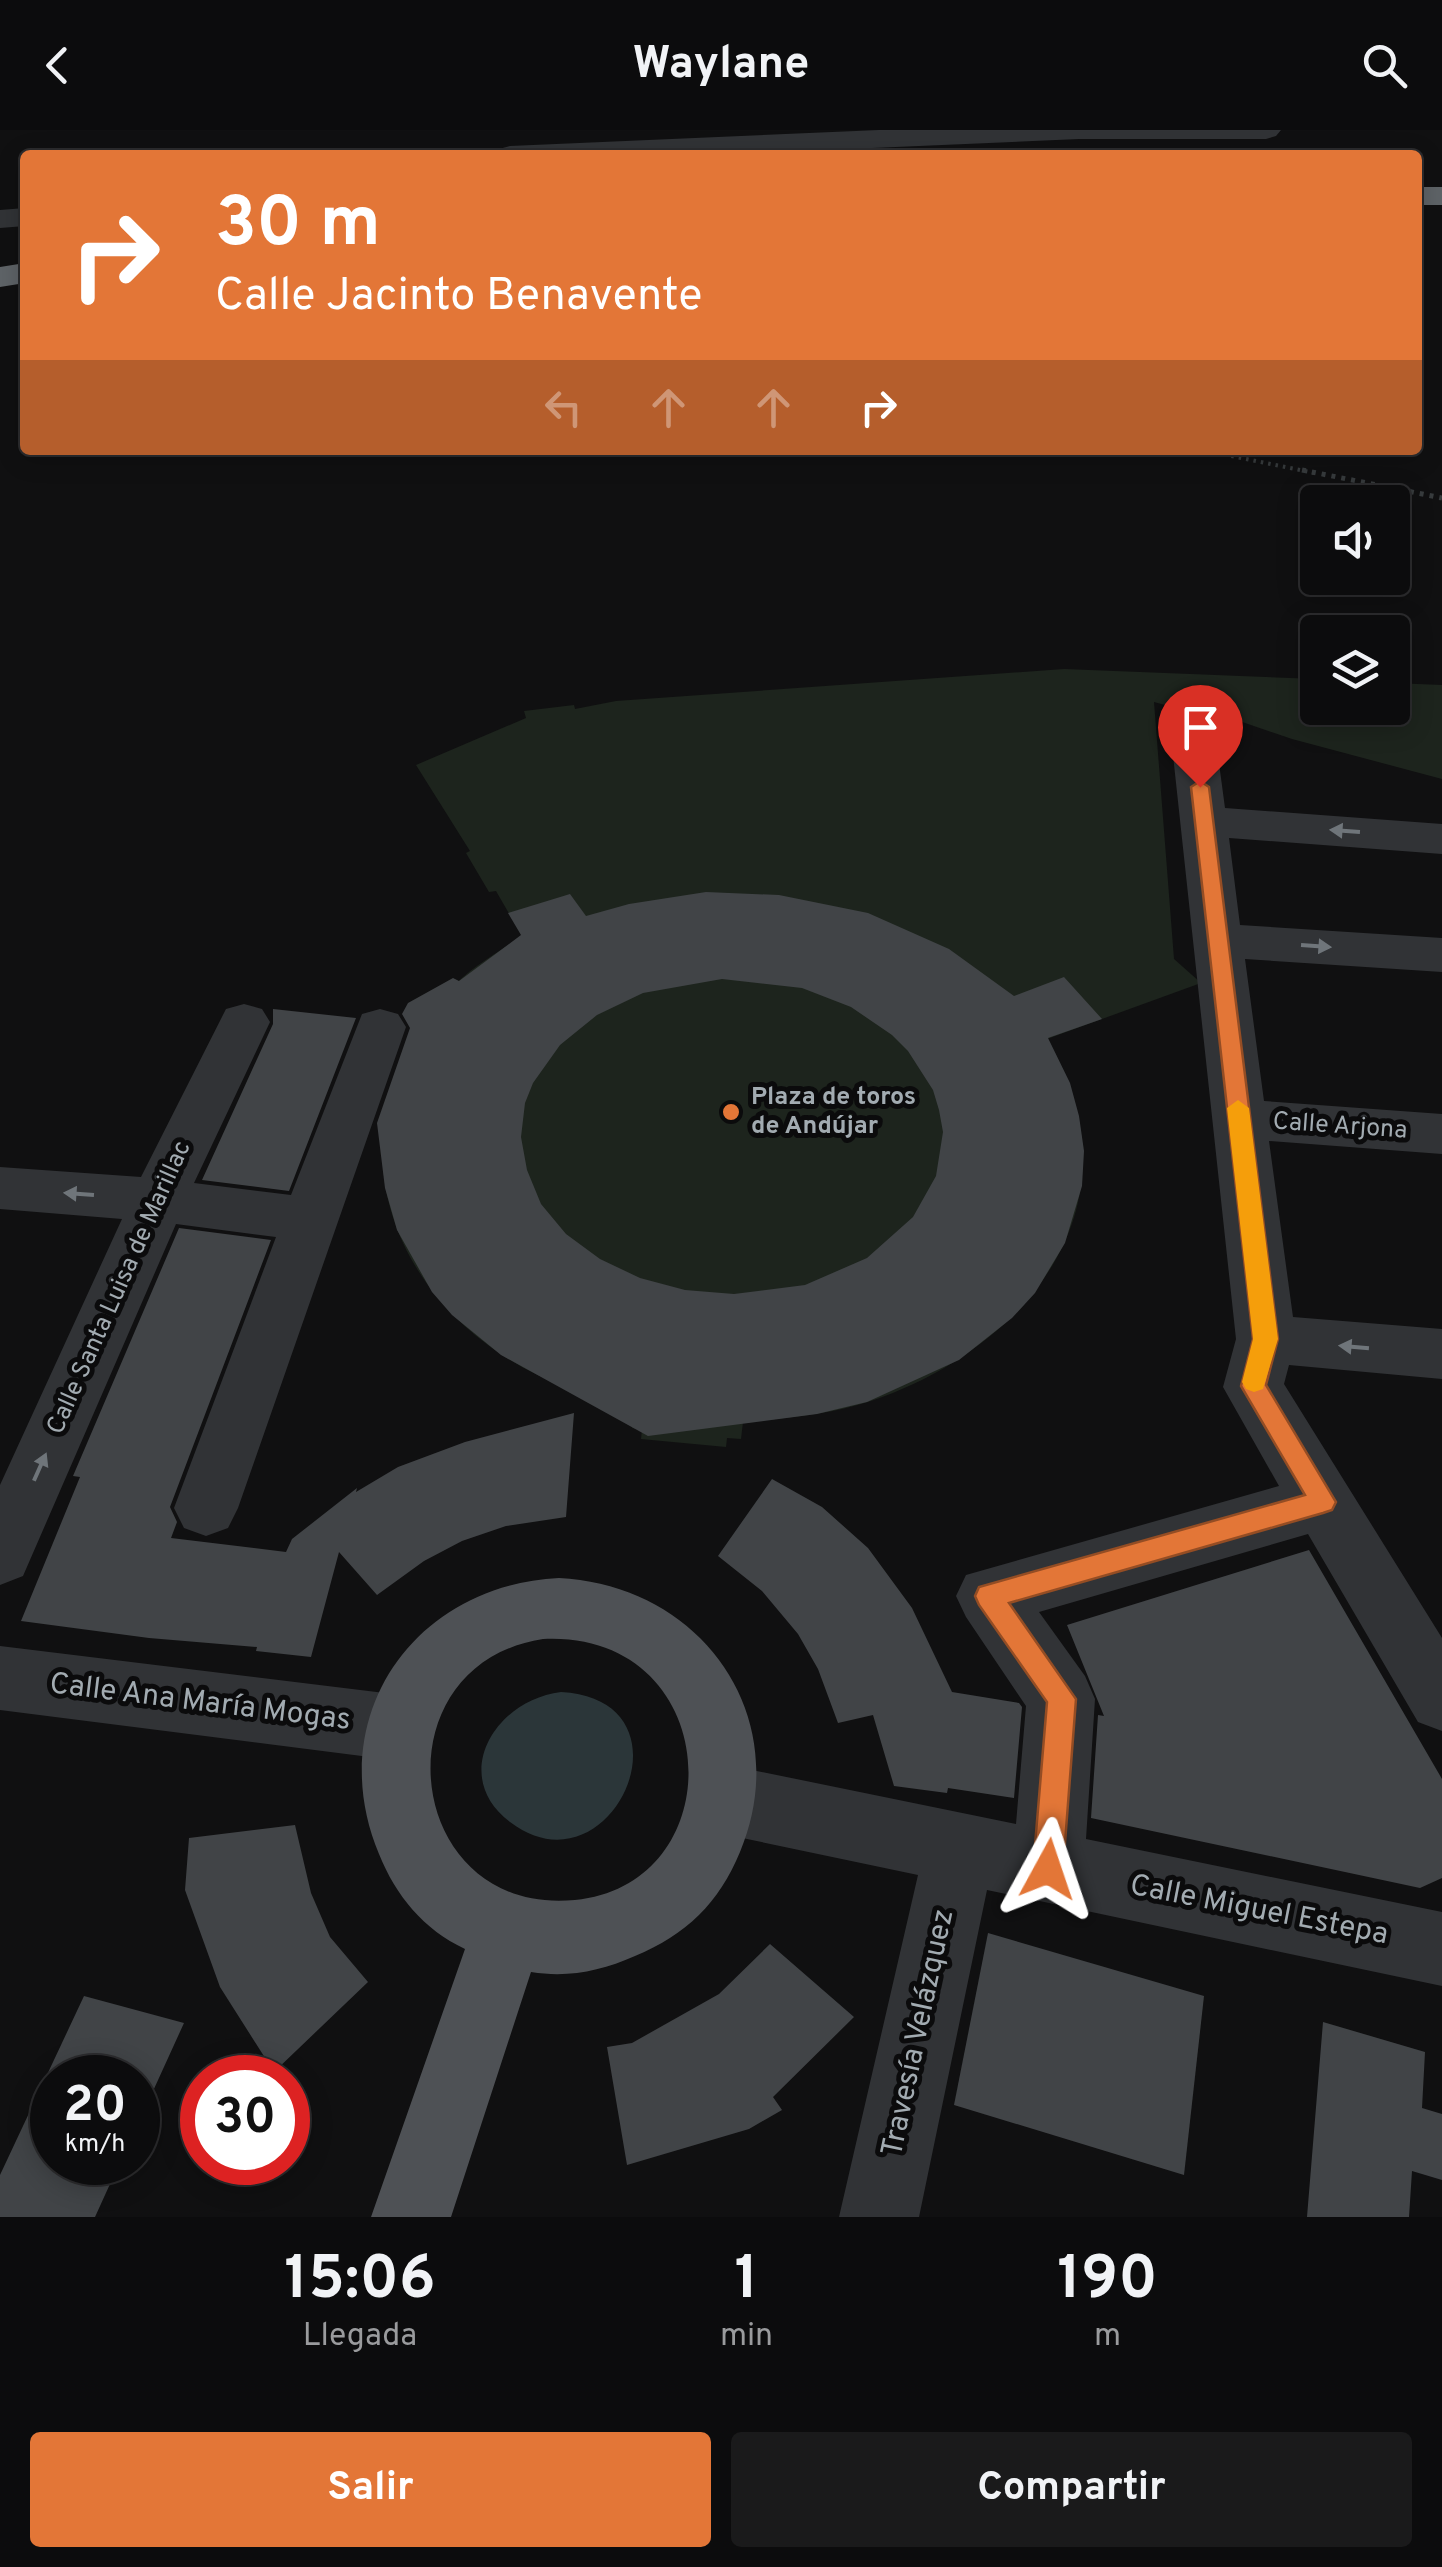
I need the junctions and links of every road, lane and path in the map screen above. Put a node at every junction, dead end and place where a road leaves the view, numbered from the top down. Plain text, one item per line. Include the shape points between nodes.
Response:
1 (1266, 130) edge
2 (624, 150) edge
3 (1227, 455) edge
4 (1442, 498) edge
5 (1192, 718) dead end
6 (1204, 821) junction
7 (1442, 838) edge
8 (1218, 940) junction
9 (1442, 955) edge
10 (244, 1022) dead end
11 (380, 1026) dead end
12 (1239, 1119) junction
13 (1442, 1134) edge
14 (0, 1188) edge
15 (158, 1200) junction
16 (309, 1220) junction
17 (1266, 1339) junction
18 (1442, 1354) edge
19 (1323, 1502) junction
20 (206, 1508) dead end
21 (0, 1556) edge
22 (0, 1678) edge
23 (1442, 1699) edge
24 (401, 1728) junction
25 (723, 1799) junction
26 (960, 1848) junction
27 (1048, 1869) junction
28 (508, 1930) junction
29 (1438, 1945) edge
30 (411, 2217) edge
31 (879, 2217) edge

1 - 2 street via 1079,130
3 - 4 path
5 - 6 street
7 -> 6 street
6 - 8 street
8 -> 9 street
8 - 12 street
10 - 15 street, Calle Santa Luisa de Marillac
11 - 16 street
12 - 13 street, Calle Arjona
12 - 17 street
15 -> 14 street
15 - 16 street
21 -> 15 street, Calle Santa Luisa de Marillac
16 - 20 street
18 -> 17 street
17 - 19 street via 1253,1386
19 - 23 street
19 - 27 street via 989,1596 1062,1699
22 - 24 street, Calle Ana María Mogas
24 - 25 main road via 423,1685 476,1637 544,1613 614,1617 675,1649 704,1684 726,1751
24 - 28 main road via 392,1796 414,1862 444,1897
25 - 26 street, Calle Miguel Estepa
25 - 28 main road via 700,1854 670,1889 631,1916 570,1934
26 - 27 street, Calle Miguel Estepa
26 - 31 street, Travesía Velázquez
27 - 29 street, Calle Miguel Estepa
28 - 30 main road

